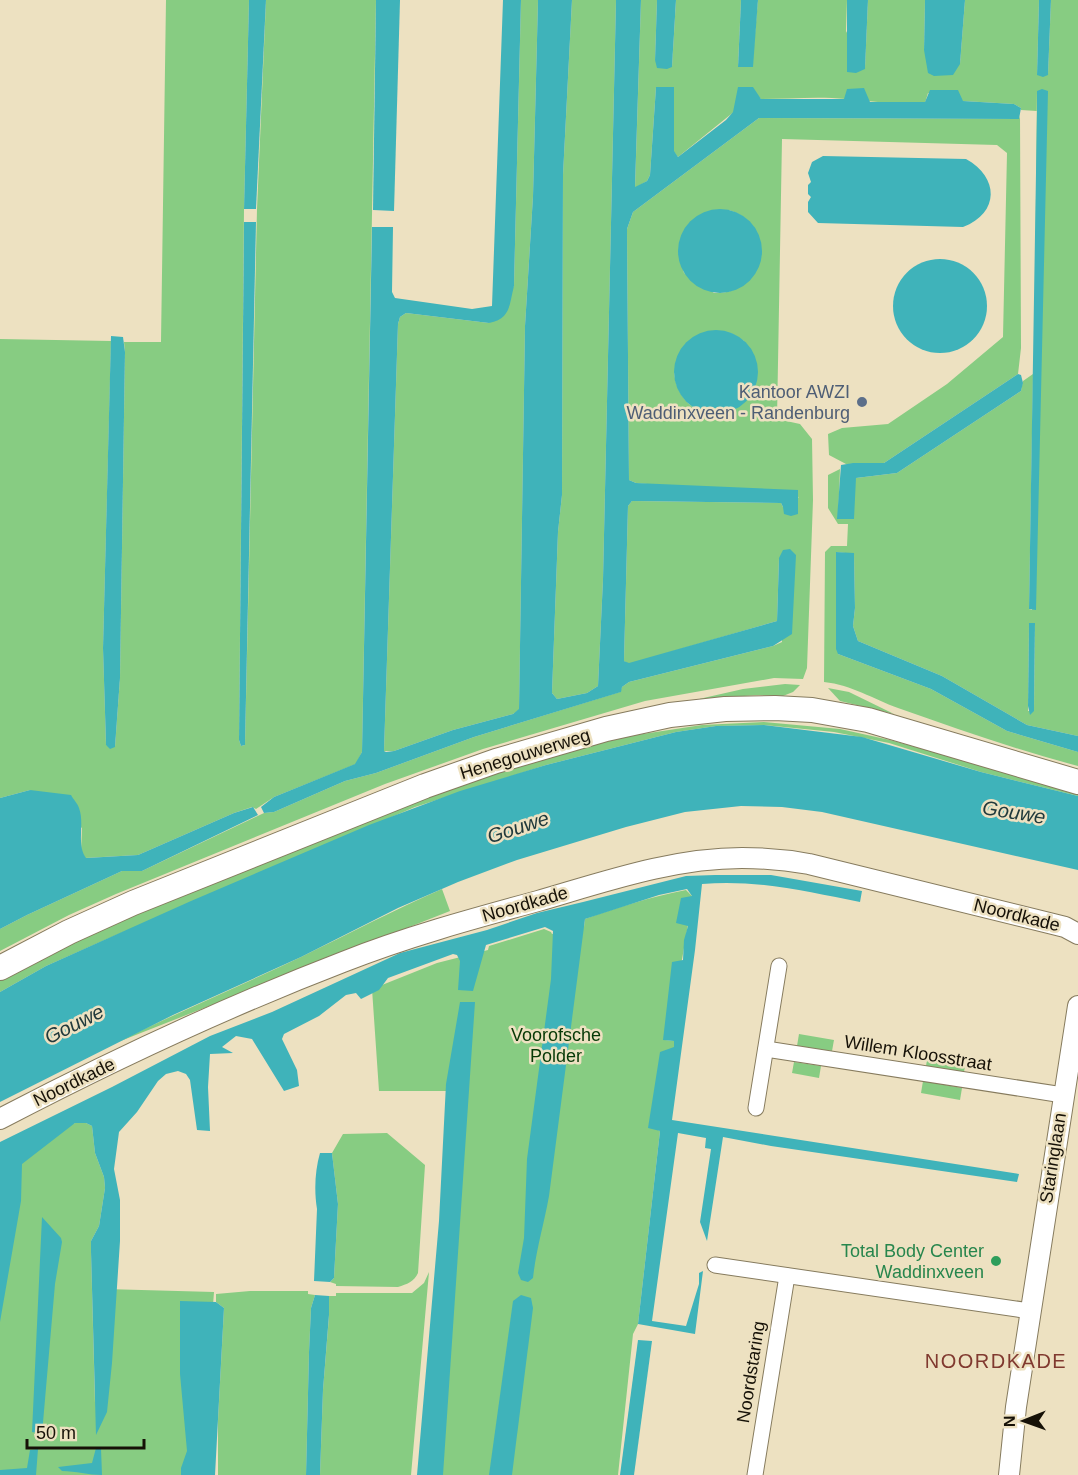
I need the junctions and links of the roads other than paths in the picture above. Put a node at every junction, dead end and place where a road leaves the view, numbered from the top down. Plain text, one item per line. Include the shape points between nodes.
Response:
1 (1078, 782) edge
2 (1078, 934) edge
3 (779, 966) dead end
4 (0, 968) edge
5 (1078, 1006) edge
6 (766, 1049) junction
7 (1063, 1095) junction
8 (756, 1108) dead end
9 (0, 1119) edge
10 (715, 1265) dead end
11 (787, 1276) junction
12 (1030, 1311) junction
13 (754, 1475) edge
14 (1009, 1475) edge

1 - 4 main road, Henegouwerweg via 868,720 812,710 725,709 670,715 496,761 426,786 134,903
2 - 9 street, Noordkade via 1065,927 809,864 739,858 664,866 435,930 343,962 231,1008
3 - 6 street
5 - 7 street, Staringlaan
6 - 7 street, Willem Kloosstraat
6 - 8 street
7 - 12 street, Staringlaan
10 - 11 street
11 - 12 street
11 - 13 street, Noordstaring
12 - 14 street, Staringlaan

